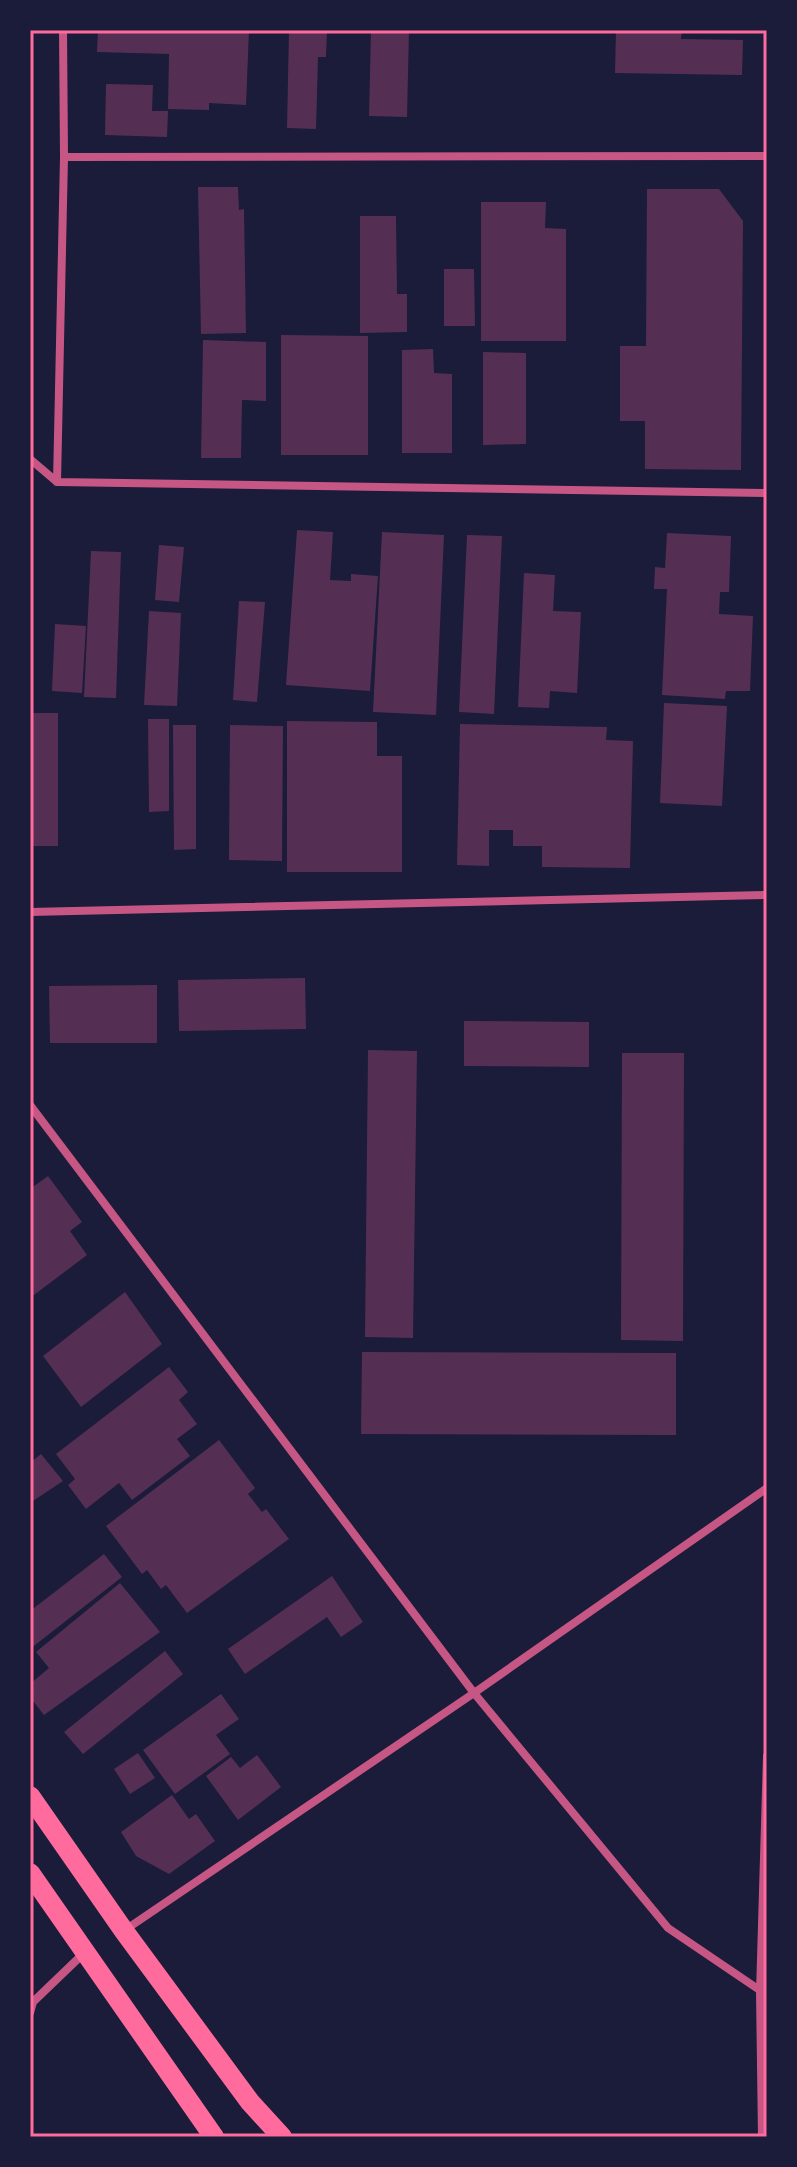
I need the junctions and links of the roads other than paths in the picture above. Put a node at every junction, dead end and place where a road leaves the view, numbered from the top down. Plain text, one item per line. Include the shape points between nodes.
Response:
1 (63, 30) edge
2 (767, 156) edge
3 (64, 157) junction
4 (30, 459) edge
5 (57, 482) junction
6 (767, 493) edge
7 (767, 895) edge
8 (30, 912) edge
9 (30, 1105) edge
10 (767, 1488) edge
11 (474, 1693) junction
12 (767, 1756) edge
13 (30, 1796) edge
14 (30, 1873) edge
15 (124, 1931) junction
16 (85, 1952) junction
17 (764, 1994) edge
18 (30, 2013) edge
19 (214, 2137) edge
20 (282, 2137) edge
21 (762, 2137) edge

1 - 3 street
2 - 3 street
3 - 5 street
4 - 5 street
5 - 6 street
7 - 8 street
9 - 11 street
10 - 11 street
11 - 15 street
11 - 17 street via 668,1928
12 - 17 street
13 - 15 main road
14 - 16 main road
15 - 20 main road via 250,2102
16 - 18 street via 33,2002
16 - 19 main road
17 - 21 street

